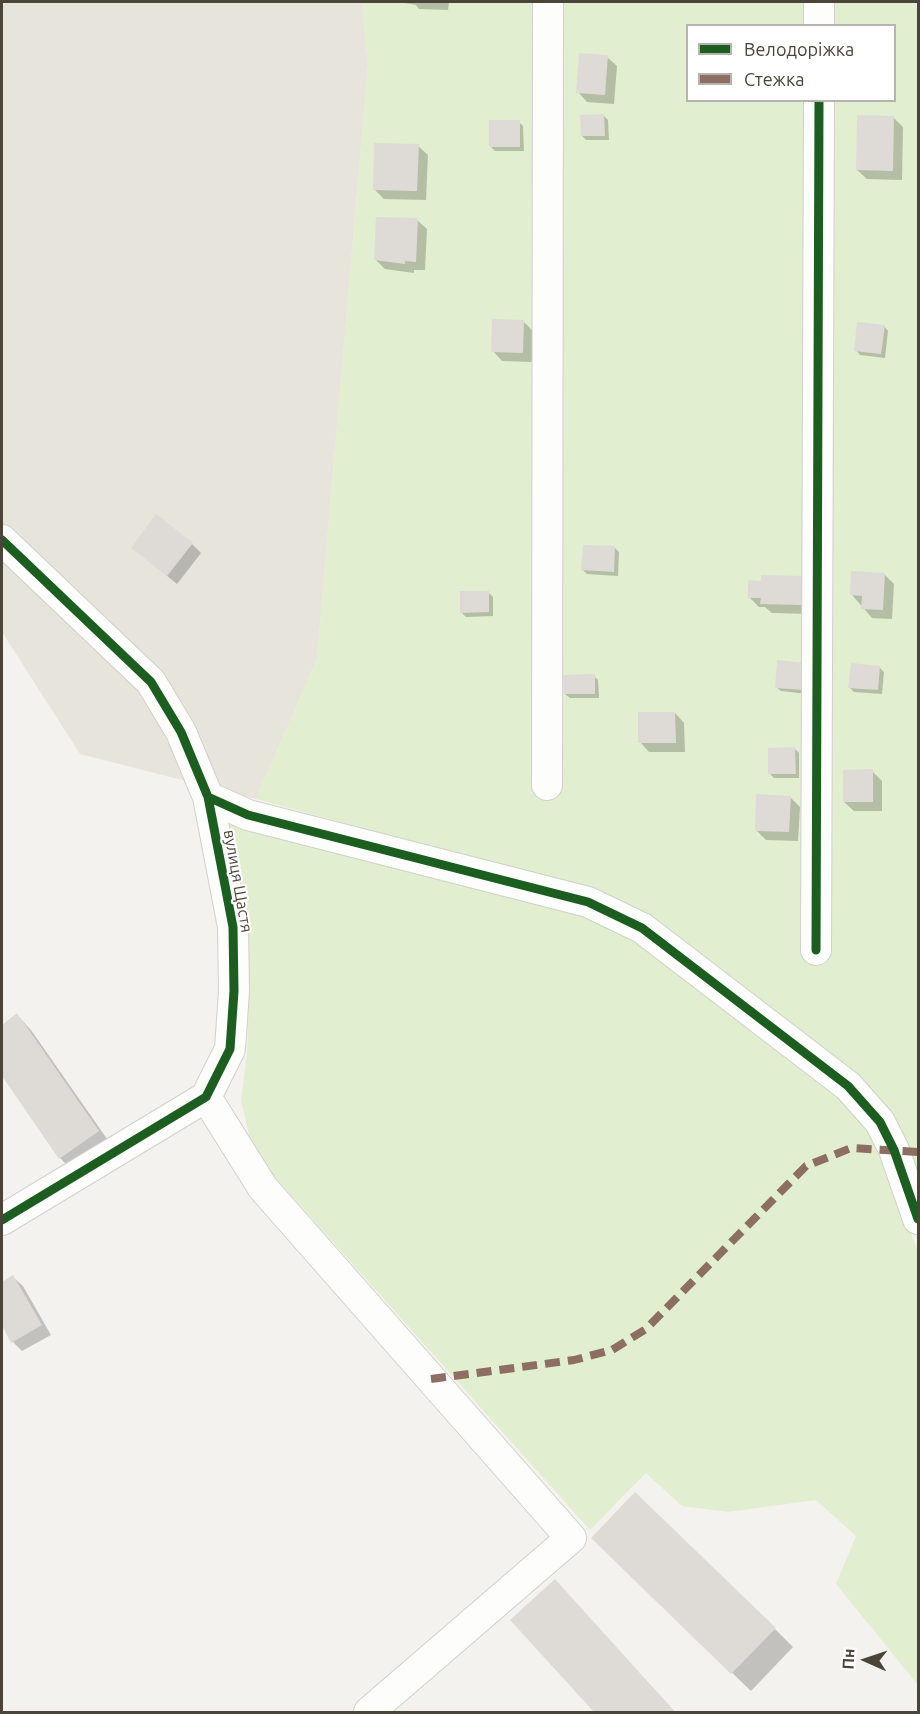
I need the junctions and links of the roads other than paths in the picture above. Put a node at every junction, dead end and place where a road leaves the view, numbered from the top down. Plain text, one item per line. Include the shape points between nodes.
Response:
1 (548, 2) edge
2 (819, 2) edge
3 (819, 24) edge
4 (819, 102) edge
5 (2, 540) edge
6 (547, 785) dead end
7 (208, 797) junction
8 (816, 950) dead end
9 (206, 1097) junction
10 (918, 1219) edge
11 (2, 1220) edge
12 (369, 1713) edge

1 - 6 street
2 - 3 street
4 - 8 street
5 - 7 street, вулиця Щастя via 150,682 181,732
7 - 9 street, вулиця Щастя via 233,927 234,991 230,1049
7 - 10 street via 248,815 588,902 642,928 848,1086 880,1122
9 - 11 street
9 - 12 street via 263,1188 571,1538

